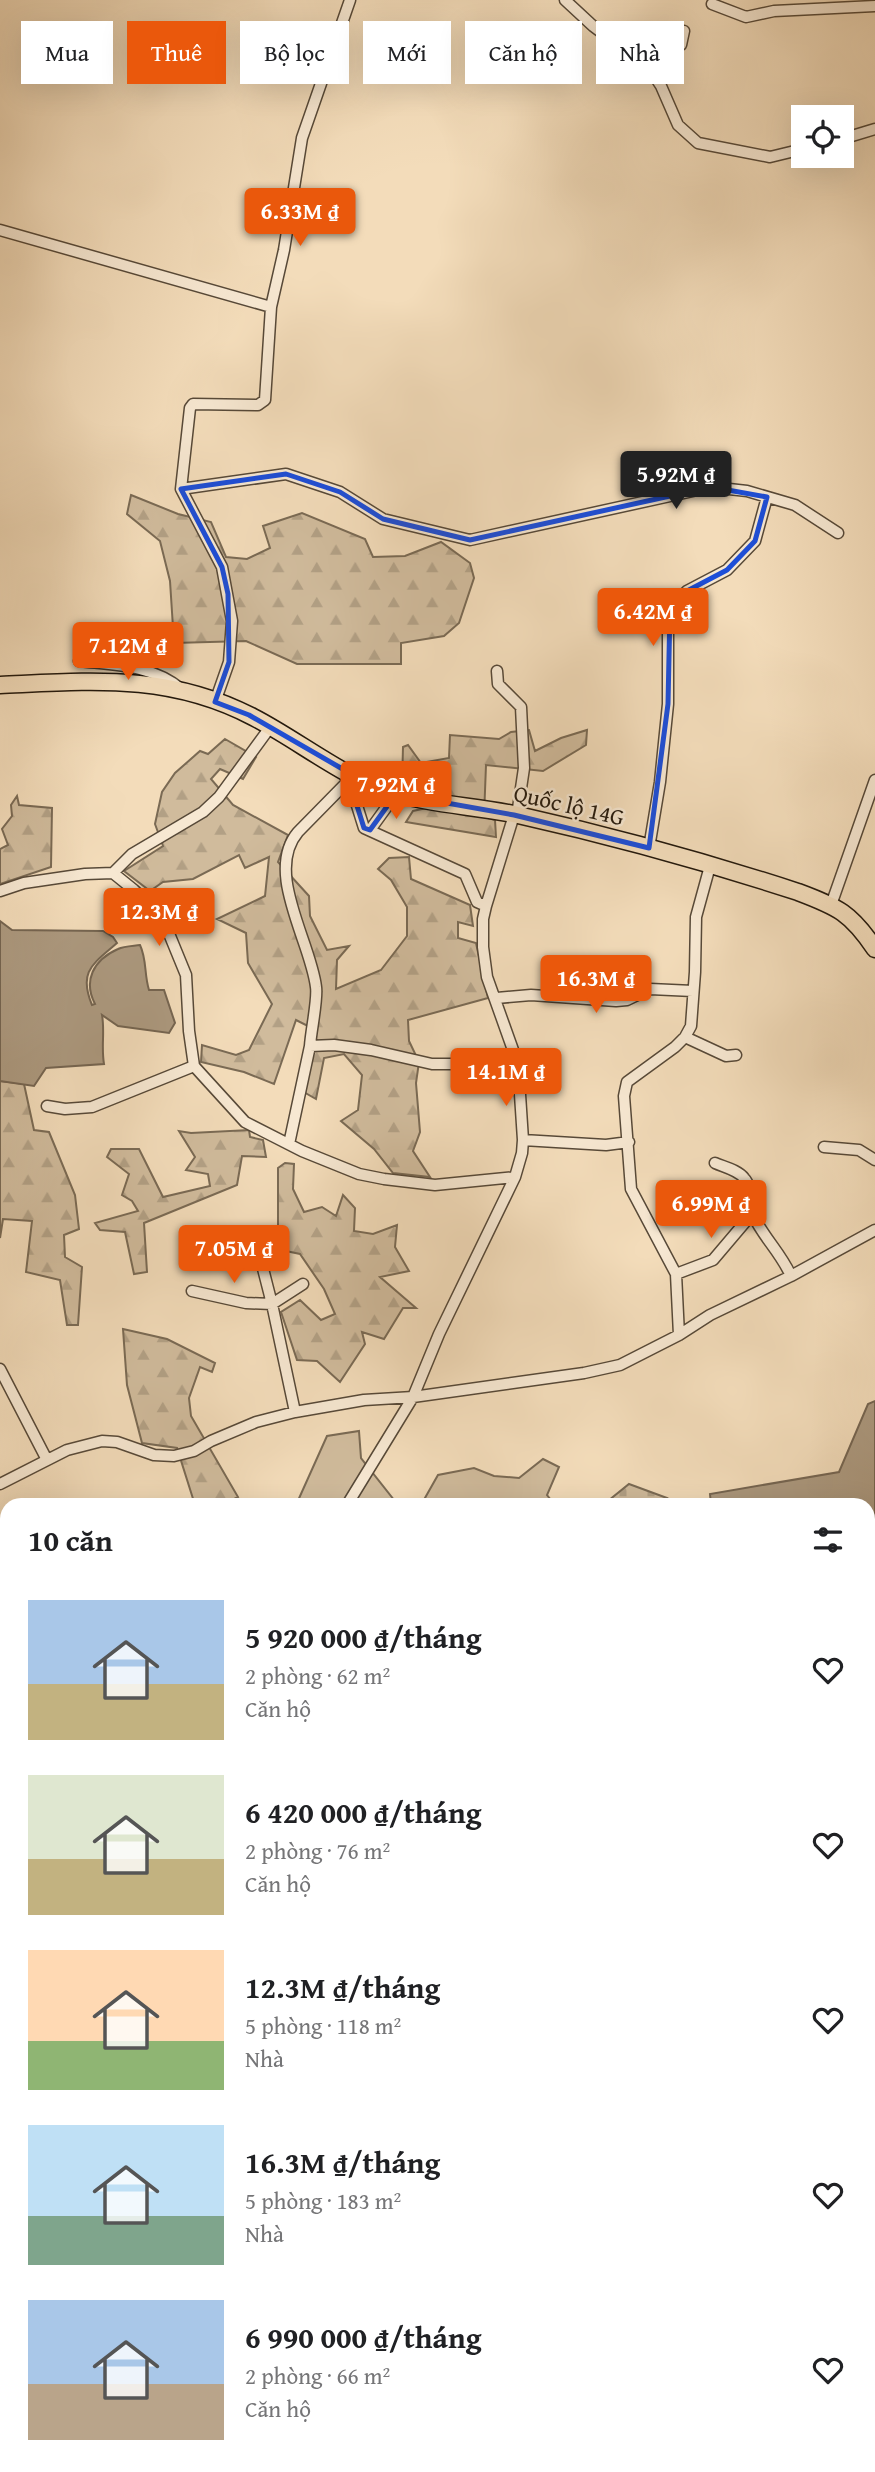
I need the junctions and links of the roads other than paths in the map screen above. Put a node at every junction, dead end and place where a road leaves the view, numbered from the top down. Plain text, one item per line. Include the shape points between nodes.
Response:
1 (350, 0) edge
2 (565, 0) edge
3 (712, 4) dead end
4 (875, 6) edge
5 (596, 28) edge
6 (660, 84) edge
7 (875, 129) edge
8 (854, 135) edge
9 (791, 152) edge
10 (0, 230) edge
11 (271, 307) junction
12 (181, 489) junction
13 (767, 497) junction
14 (838, 533) dead end
15 (79, 661) dead end
16 (497, 671) dead end
17 (0, 685) edge
18 (183, 690) junction
19 (215, 702) junction
20 (271, 726) junction
21 (351, 777) junction
22 (875, 780) edge
23 (396, 794) junction
24 (516, 815) junction
25 (370, 830) junction
26 (649, 848) junction
27 (710, 866) junction
28 (113, 873) junction
29 (0, 891) edge
30 (831, 905) junction
31 (486, 906) junction
32 (875, 949) edge
33 (693, 991) junction
34 (497, 998) junction
35 (685, 1037) junction
36 (310, 1046) junction
37 (736, 1055) dead end
38 (518, 1064) junction
39 (194, 1066) junction
40 (47, 1106) dead end
41 (523, 1140) junction
42 (629, 1142) junction
43 (289, 1144) junction
44 (824, 1147) dead end
45 (875, 1160) edge
46 (715, 1163) dead end
47 (515, 1177) junction
48 (752, 1213) junction
49 (875, 1230) edge
50 (239, 1243) dead end
51 (676, 1274) junction
52 (791, 1276) junction
53 (303, 1284) dead end
54 (192, 1291) dead end
55 (272, 1304) junction
56 (679, 1335) junction
57 (0, 1369) edge
58 (413, 1397) junction
59 (295, 1412) junction
60 (47, 1460) junction
61 (0, 1484) edge
62 (351, 1498) edge

1 - 11 street via 303,131
2 - 5 street
3 - 4 street via 746,17
6 - 9 street via 678,125 698,143 770,157
7 - 8 street
10 - 11 street
11 - 12 street via 265,400 258,405 193,404
12 - 13 street via 286,474 340,492 383,519 470,540 711,487
12 - 19 street via 222,567 228,594 230,653
13 - 14 street via 795,505
13 - 26 street via 755,541 727,570 687,591 670,609 668,705
15 - 18 street via 151,671
16 - 24 street via 498,684 521,707 524,768
17 - 18 main road, Quốc lộ 14G via 121,682
18 - 19 main road, Quốc lộ 14G
19 - 20 main road, Quốc lộ 14G
20 - 21 main road, Quốc lộ 14G
20 - 28 street via 203,812 132,854
21 - 23 main road, Quốc lộ 14G
21 - 25 street via 364,828
21 - 36 street via 298,832 286,851 292,901 317,989
22 - 30 street
23 - 24 main road, Quốc lộ 14G
23 - 25 street
24 - 26 main road, Quốc lộ 14G
24 - 31 street
25 - 31 street via 465,874 477,902
26 - 27 main road, Quốc lộ 14G
27 - 30 main road, Quốc lộ 14G
27 - 33 street via 696,917
28 - 29 street via 24,883
28 - 39 street via 155,909 170,936 188,986
30 - 32 main road, Quốc lộ 14G via 857,923
31 - 34 street via 483,947
33 - 34 street via 650,989 616,1001 531,995
33 - 35 street via 691,1026
34 - 38 street
35 - 37 street via 726,1056
35 - 42 street via 626,1082
36 - 38 street via 371,1050 432,1064
36 - 43 street
38 - 41 street
39 - 40 street via 92,1107
39 - 43 street via 244,1122
41 - 42 street
41 - 47 street
42 - 51 street via 631,1189
43 - 47 street via 359,1174 384,1179 435,1185
44 - 45 street via 859,1150
46 - 48 street via 742,1175 748,1183
47 - 58 street
48 - 51 street via 713,1260
48 - 52 street
49 - 52 street
50 - 55 street via 259,1253
51 - 56 street
52 - 56 street
53 - 55 street
54 - 55 street
55 - 59 street
56 - 58 street via 620,1365
57 - 60 street
58 - 59 street
58 - 62 street
59 - 60 street via 256,1422 174,1456 102,1441
60 - 61 street

